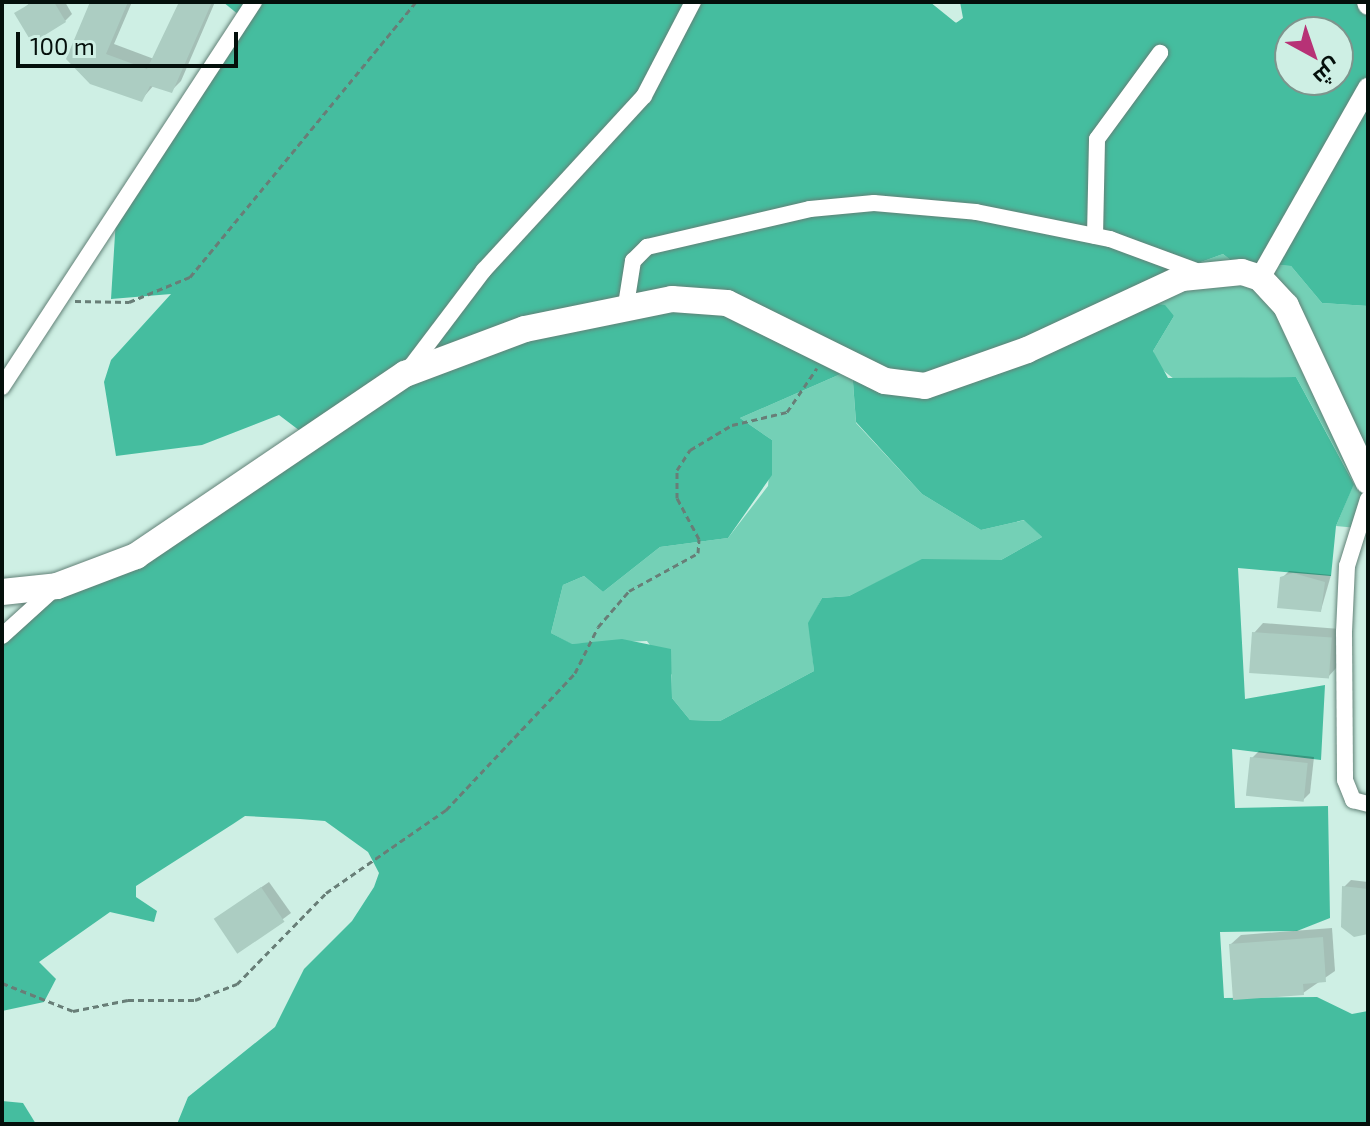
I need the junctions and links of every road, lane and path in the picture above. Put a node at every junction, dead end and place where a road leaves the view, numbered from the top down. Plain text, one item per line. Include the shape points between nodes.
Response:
1 (254, 2) edge
2 (416, 2) edge
3 (693, 2) edge
4 (1160, 53) dead end
5 (1368, 88) edge
6 (1095, 236) junction
7 (1201, 273) junction
8 (1260, 278) junction
9 (64, 301) junction
10 (626, 305) junction
11 (826, 352) junction
12 (405, 374) junction
13 (2, 387) edge
14 (1368, 481) edge
15 (1368, 499) edge
16 (57, 586) junction
17 (2, 592) edge
18 (2, 636) edge
19 (1368, 804) edge
20 (2, 983) edge

1 - 9 street
2 - 9 path via 190,277 129,302
3 - 12 street via 644,96 484,270
4 - 6 street via 1097,139
5 - 8 street
6 - 7 street
6 - 10 street via 976,212 874,203 810,209 647,247 633,261
7 - 8 main road
7 - 11 main road via 993,364 925,386 885,381
8 - 14 main road via 1286,306
9 - 13 street
10 - 11 main road via 684,298 727,303
10 - 12 main road via 525,329
11 - 20 path via 807,392 787,412 732,425 690,450 677,470 677,498 699,539 698,553 629,591 598,627 575,673 446,810 326,893 237,984 195,1000 128,1000 73,1011
12 - 16 main road via 164,540 106,571
15 - 19 street via 1347,566 1344,632 1345,780 1353,800
16 - 17 main road
16 - 18 street

